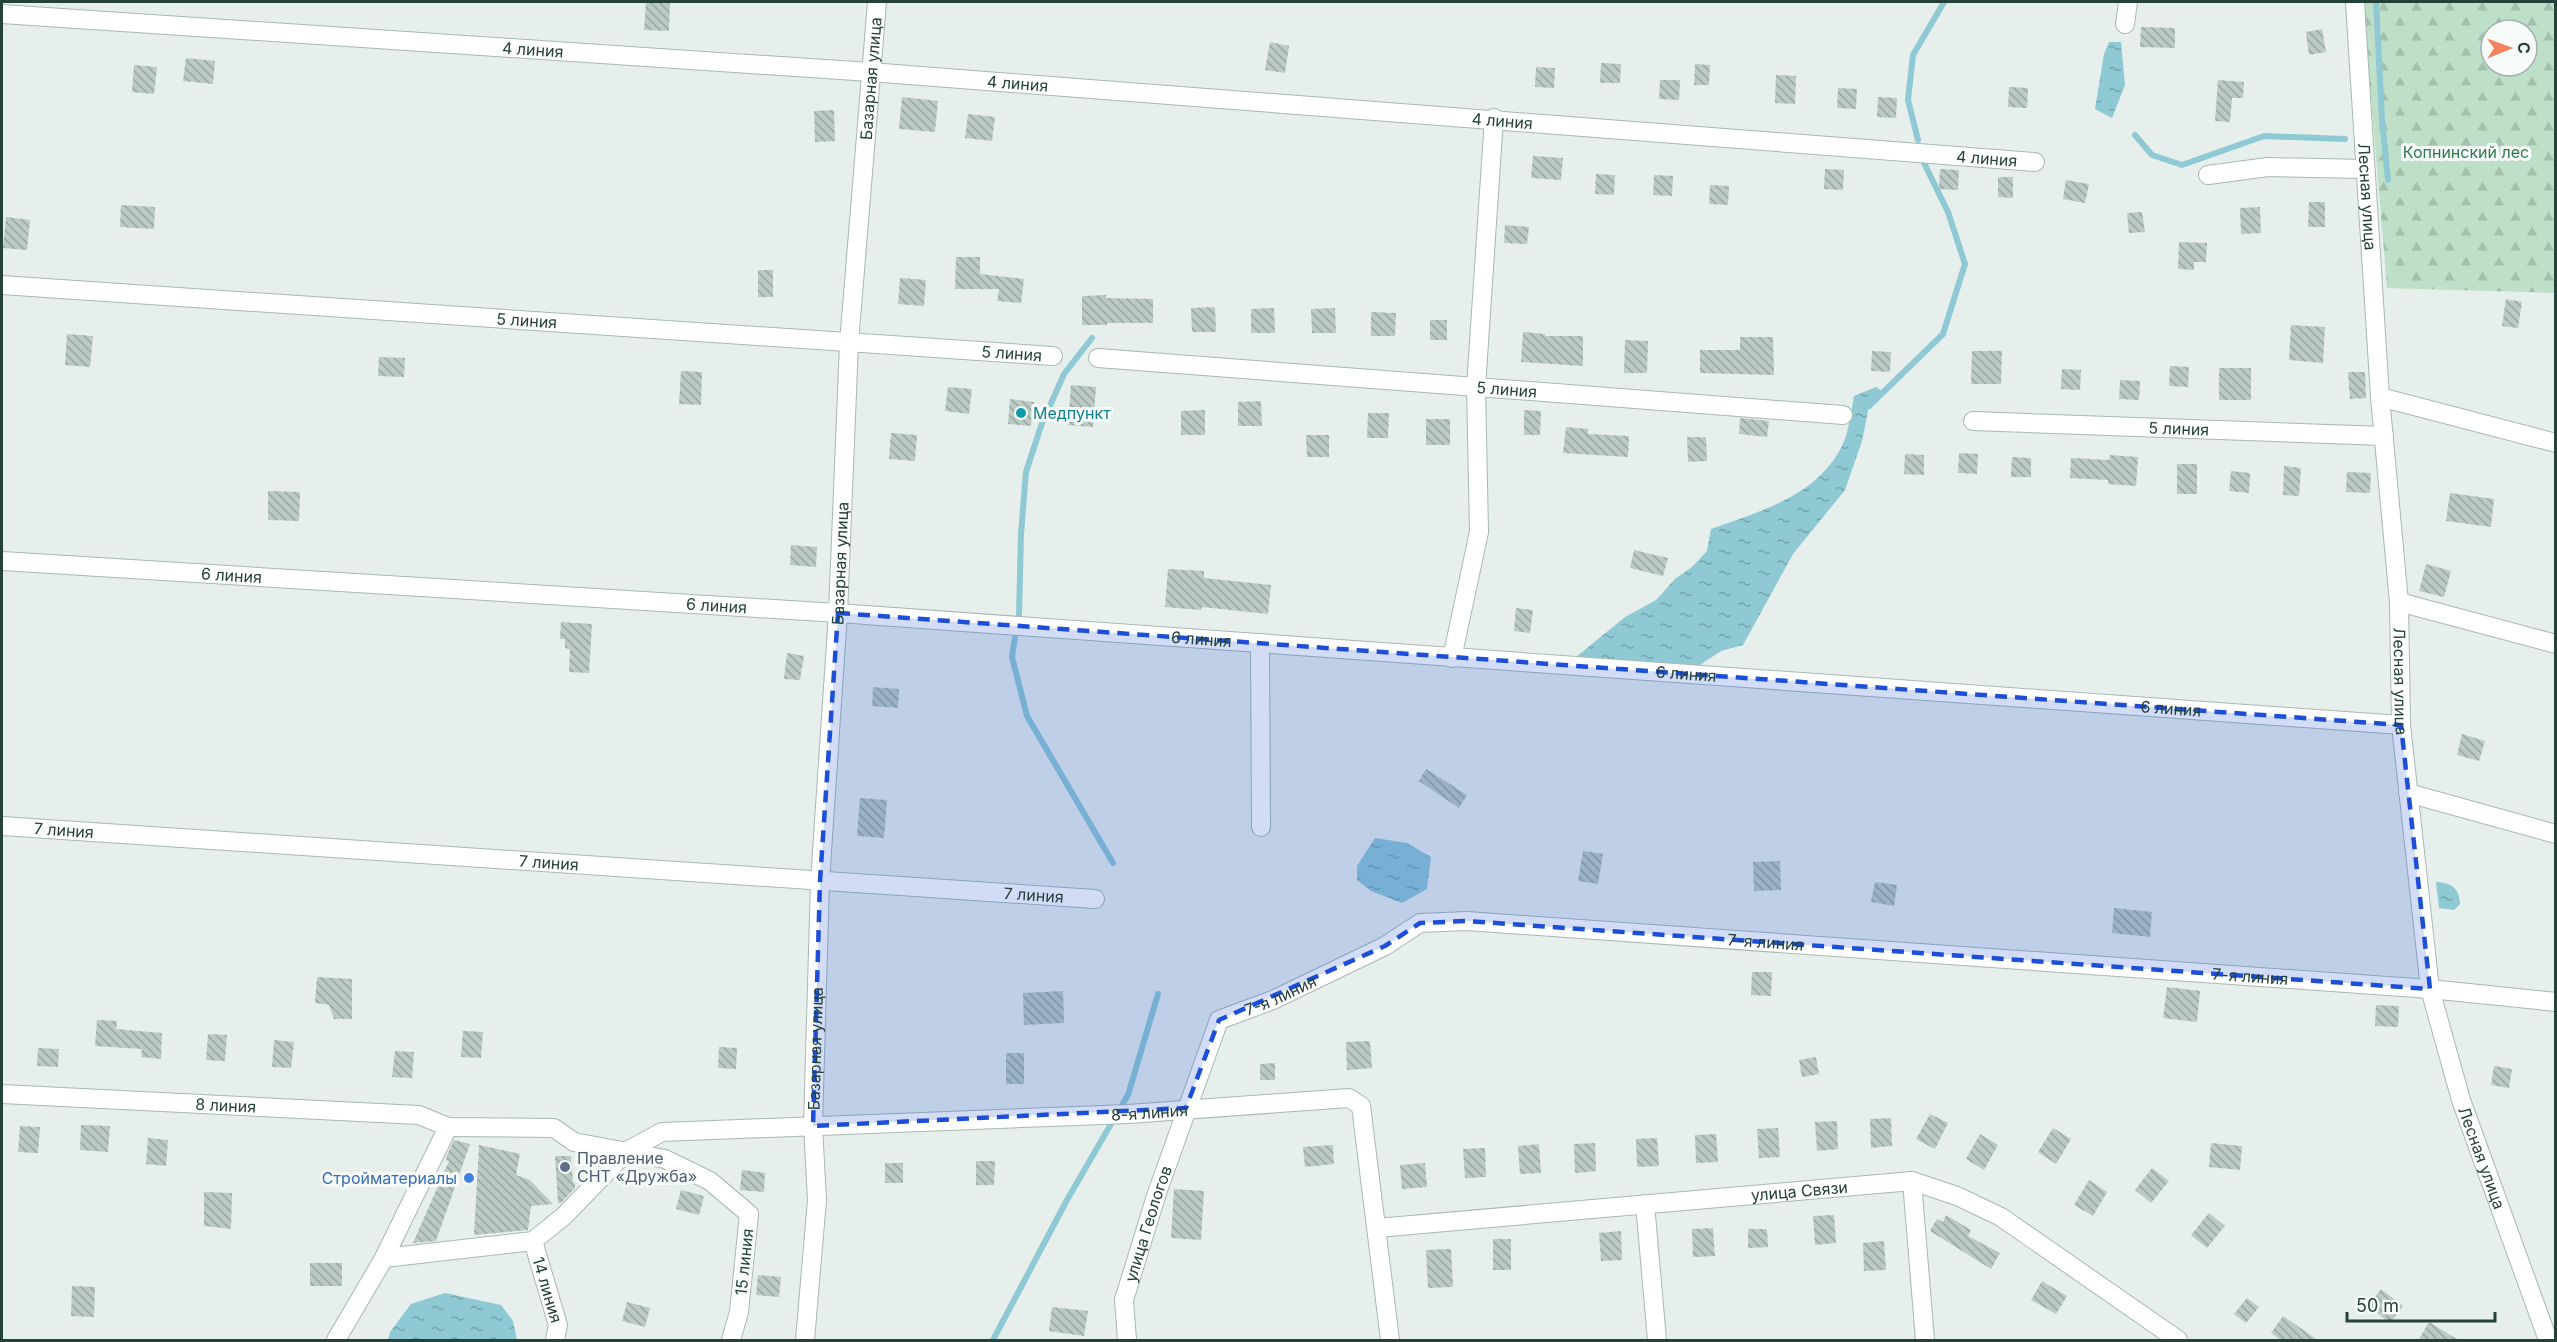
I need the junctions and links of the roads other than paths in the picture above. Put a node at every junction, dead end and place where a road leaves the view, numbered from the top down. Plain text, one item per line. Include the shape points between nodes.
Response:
1 (877, 2) edge
2 (2128, 2) edge
3 (2355, 2) edge
4 (2, 14) edge
5 (2125, 24) dead end
6 (870, 72) junction
7 (1494, 118) junction
8 (2035, 162) dead end
9 (2364, 170) junction
10 (2208, 175) dead end
11 (2, 285) edge
12 (849, 343) junction
13 (1053, 356) dead end
14 (1098, 358) dead end
15 (1476, 387) junction
16 (2380, 397) junction
17 (1843, 415) dead end
18 (1973, 421) dead end
19 (2384, 436) junction
20 (2556, 443) edge
21 (2, 561) edge
22 (2399, 602) junction
23 (838, 613) junction
24 (1260, 643) junction
25 (2556, 644) edge
26 (1452, 658) junction
27 (2401, 725) junction
28 (2408, 793) junction
29 (2, 826) edge
30 (1261, 827) dead end
31 (2556, 834) edge
32 (820, 881) junction
33 (1095, 899) dead end
34 (2430, 989) junction
35 (2556, 1002) edge
36 (2, 1094) edge
37 (1186, 1108) junction
38 (813, 1126) junction
39 (448, 1127) junction
40 (627, 1151) junction
41 (1912, 1180) junction
42 (1645, 1204) junction
43 (1377, 1228) junction
44 (533, 1241) junction
45 (384, 1258) junction
46 (336, 1341) edge
47 (555, 1341) edge
48 (731, 1341) edge
49 (805, 1341) edge
50 (1127, 1341) edge
51 (1390, 1341) edge
52 (1657, 1341) edge
53 (1925, 1341) edge
54 (2178, 1341) edge
55 (2548, 1341) edge

1 - 6 street, Базарная улица
2 - 5 street
3 - 9 street, Лесная улица
4 - 6 street, 4 линия
6 - 7 street, 4 линия
6 - 12 street, Базарная улица
7 - 8 street, 4 линия
7 - 15 street
9 - 10 street via 2268,167
9 - 16 street, Лесная улица
11 - 12 street, 5 линия
12 - 13 street, 5 линия
12 - 23 street, Базарная улица
14 - 15 street, 5 линия
15 - 17 street, 5 линия
15 - 26 street via 1479,532
16 - 19 street, Лесная улица
16 - 20 street
18 - 19 street, 5 линия
19 - 22 street, Лесная улица
21 - 23 street, 6 линия
22 - 25 street
22 - 27 street, Лесная улица
23 - 24 street, 6 линия
23 - 32 street, Базарная улица
24 - 26 street, 6 линия
24 - 30 street
26 - 27 street, 6 линия
27 - 28 street, Лесная улица
28 - 31 street
28 - 34 street, Лесная улица
29 - 32 street, 7 линия
32 - 33 street, 7 линия
32 - 38 street, Базарная улица
34 - 35 street, 7-я линия
34 - 37 street, 7-я линия via 1479,922 1420,923 1385,946 1273,1000 1219,1020
34 - 55 street, Лесная улица via 2461,1100
36 - 39 street, 8 линия via 418,1115
37 - 38 street, 8-я линия
37 - 43 street, 8-я линия via 1350,1098 1361,1106
37 - 50 street, улица Геологов via 1124,1300
38 - 40 street, 8-я линия via 662,1132
38 - 49 street, Базарная улица via 816,1200
39 - 40 street via 554,1128 574,1142
39 - 45 street
40 - 44 street, 8-я линия via 564,1216
40 - 48 street, 15 линия via 665,1159 710,1181 749,1214 739,1312
41 - 42 street, улица Связи
41 - 53 street
41 - 54 street, улица Связи via 2001,1217
42 - 43 street, улица Связи
42 - 52 street
43 - 51 street, 8-я линия
44 - 45 street
44 - 47 street, 14 линия via 558,1325
45 - 46 street

